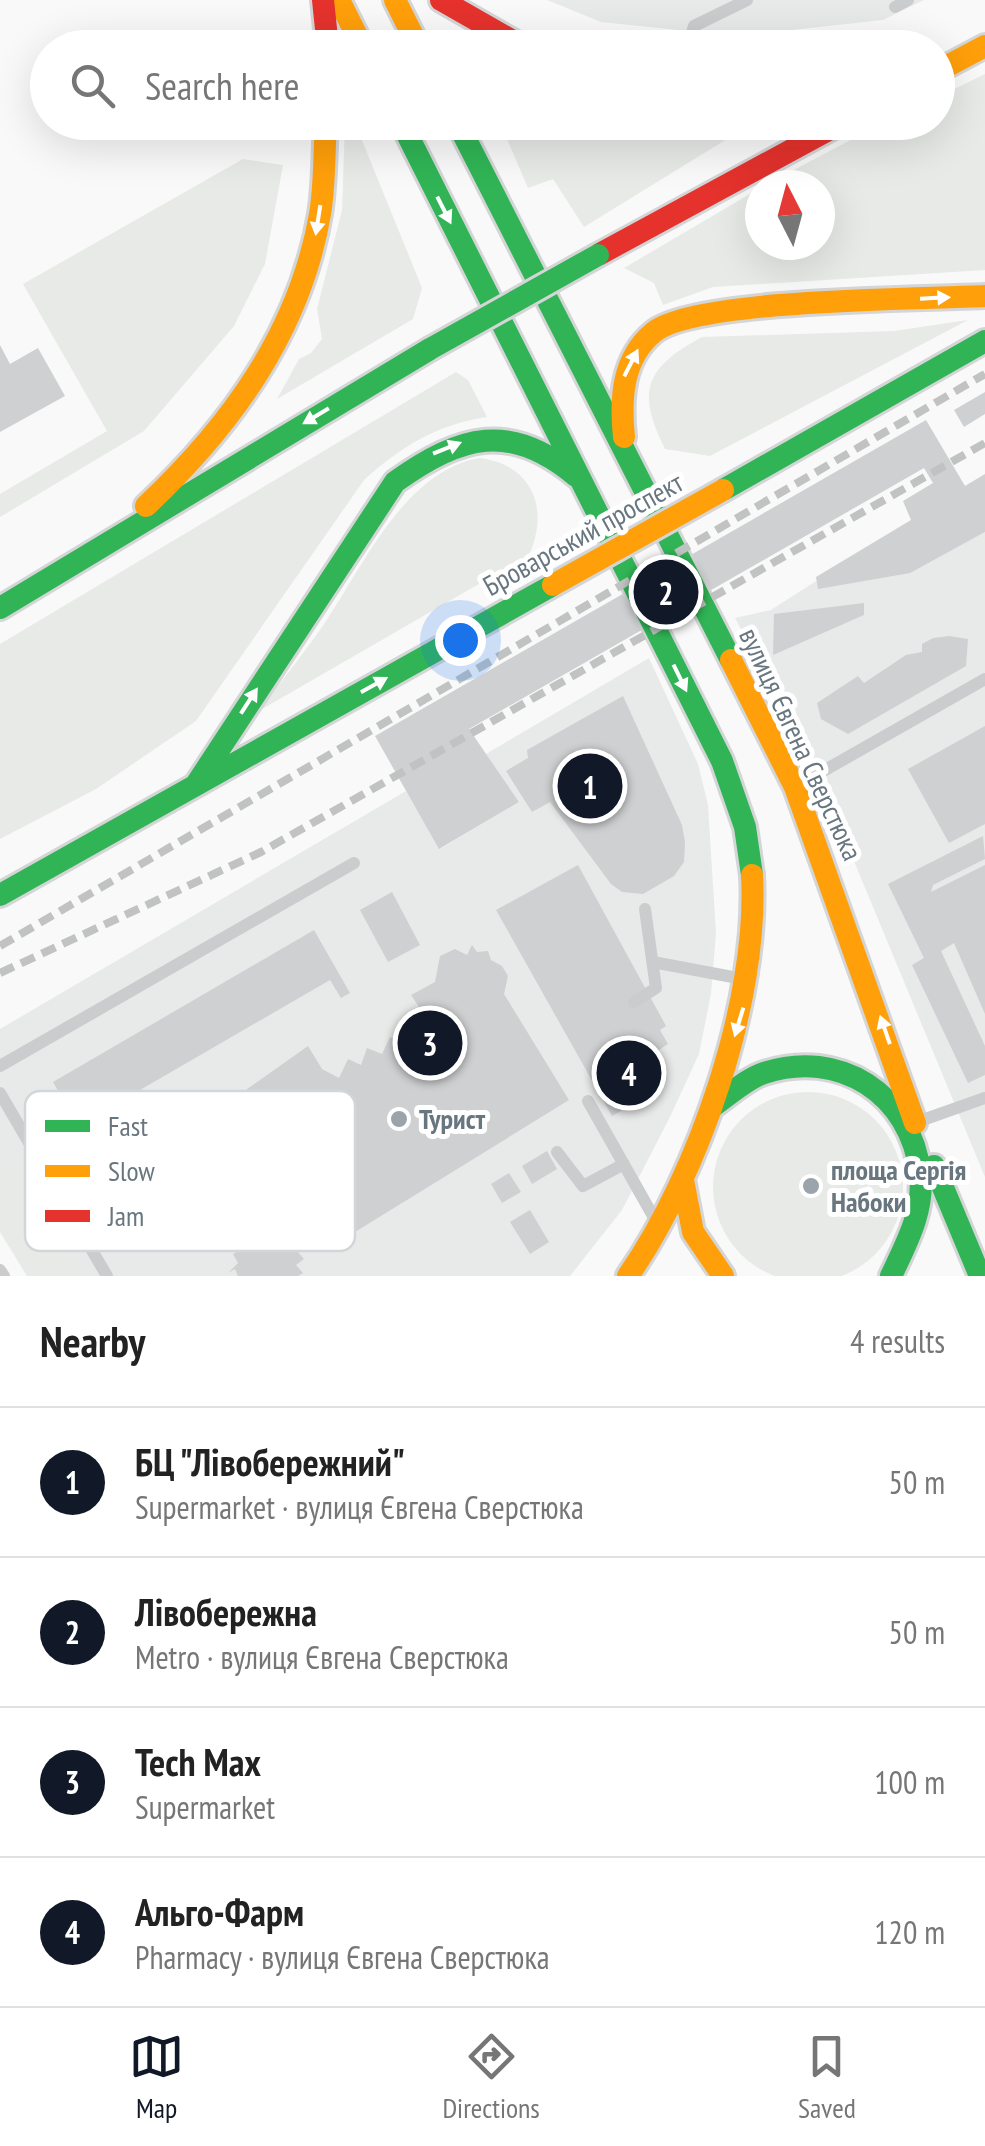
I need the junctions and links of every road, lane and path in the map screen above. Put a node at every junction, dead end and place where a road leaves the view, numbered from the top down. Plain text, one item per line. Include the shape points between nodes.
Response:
1 (322, 0) edge
2 (339, 0) edge
3 (395, 0) edge
4 (440, 0) edge
5 (747, 0) edge
6 (326, 30) edge
7 (354, 30) edge
8 (410, 30) edge
9 (492, 30) edge
10 (693, 30) edge
11 (980, 48) edge
12 (955, 60) edge
13 (325, 140) edge
14 (409, 140) edge
15 (466, 140) edge
16 (810, 140) edge
17 (985, 296) edge
18 (985, 340) edge
19 (628, 457) junction
20 (579, 479) junction
21 (64, 566) junction
22 (0, 608) edge
23 (0, 623) edge
24 (985, 680) edge
25 (198, 783) junction
26 (795, 787) junction
27 (84, 847) junction
28 (354, 862) dead end
29 (0, 868) edge
30 (0, 896) edge
31 (645, 909) dead end
32 (654, 962) junction
33 (750, 980) junction
34 (634, 1002) dead end
35 (0, 1066) edge
36 (0, 1093) edge
37 (985, 1098) edge
38 (588, 1101) dead end
39 (707, 1111) junction
40 (915, 1123) junction
41 (25, 1136) edge
42 (926, 1150) junction
43 (557, 1152) dead end
44 (624, 1164) junction
45 (683, 1174) junction
46 (660, 1230) junction
47 (92, 1251) edge
48 (0, 1270) edge
49 (4, 1276) edge
50 (107, 1276) edge
51 (628, 1276) edge
52 (722, 1276) edge
53 (891, 1276) edge
54 (980, 1276) edge

1 - 6 main road
2 - 7 main road
3 - 8 main road
4 - 9 main road
5 - 10 lane
11 - 12 main road
13 -> 21 main road via 321,214 309,266 268,355 180,477
14 -> 20 main road
15 - 19 main road, вулиця Євгена Сверстюка
16 -> 21 main road, bridge via 430,348
19 -> 17 main road via 624,372 637,349 670,321 732,310
25 -> 18 main road, Броварський проспект, bridge
19 - 26 main road, вулиця Євгена Сверстюка
25 -> 20 main road via 395,482 441,449 476,438 521,442
20 -> 33 main road via 716,752 745,826 753,883
21 - 22 main road
21 - 23 main road
24 - 26 lane
25 - 27 main road, Броварський проспект
40 -> 26 main road, вулиця Євгена Сверстюка
27 - 29 main road
27 - 30 main road, Броварський проспект
28 - 35 lane
31 - 32 lane
32 - 33 lane
32 - 34 lane via 655,991
33 -> 39 main road
36 - 41 lane
37 - 40 lane
38 - 44 lane
39 - 40 main road via 737,1083 774,1065 814,1061 854,1070 877,1084
39 - 45 main road
40 - 42 main road
42 - 53 main road via 932,1184 927,1219 913,1251
42 - 54 main road
43 - 44 lane via 583,1186
44 - 46 lane
45 - 46 main road
45 - 52 main road via 690,1228
46 - 51 main road
47 - 50 lane
48 - 49 lane

